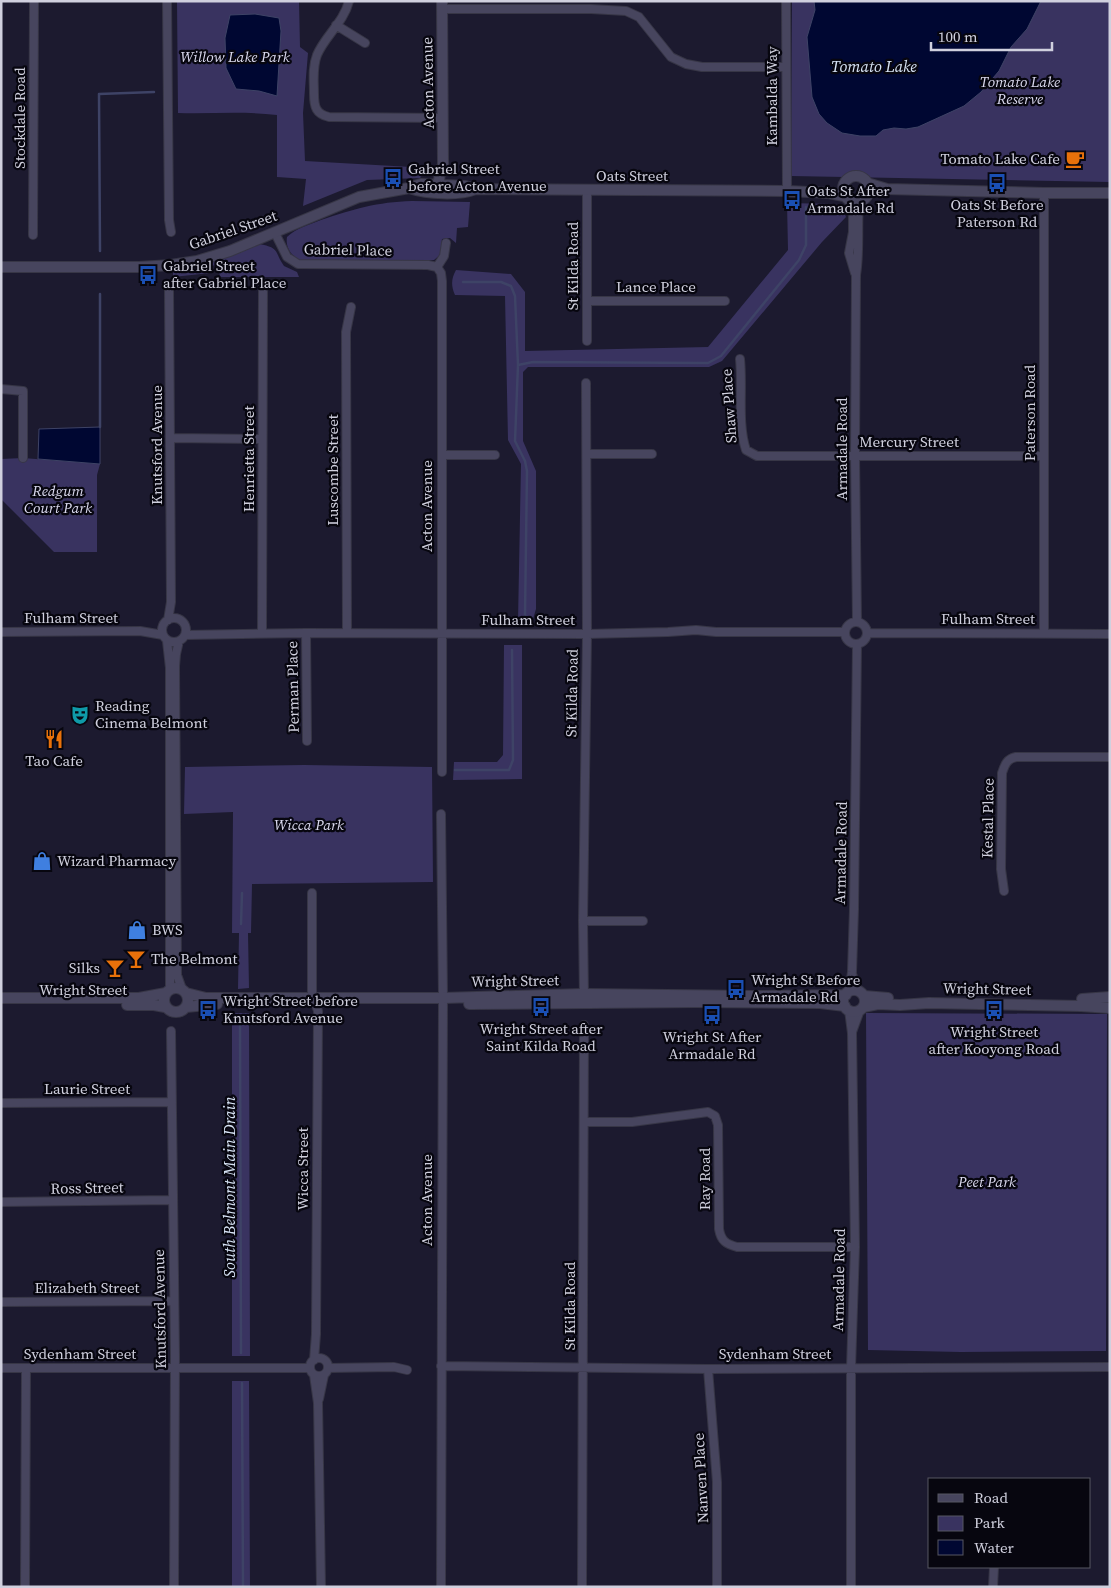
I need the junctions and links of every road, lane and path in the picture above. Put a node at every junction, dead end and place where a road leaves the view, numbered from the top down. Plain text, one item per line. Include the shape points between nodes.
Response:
1 (34, 1) edge
2 (167, 1) edge
3 (349, 1) edge
4 (786, 1) edge
5 (442, 5) edge
6 (591, 5) edge
7 (336, 25) junction
8 (365, 43) dead end
9 (786, 67) junction
10 (443, 118) junction
11 (844, 183) junction
12 (867, 183) junction
13 (443, 189) junction
14 (887, 189) junction
15 (587, 191) junction
16 (787, 191) junction
17 (1044, 193) junction
18 (1110, 193) edge
19 (855, 199) junction
20 (171, 232) dead end
21 (275, 232) junction
22 (34, 235) dead end
23 (446, 243) dead end
24 (1, 267) edge
25 (437, 267) junction
26 (263, 284) dead end
27 (169, 288) dead end
28 (587, 301) junction
29 (725, 301) dead end
30 (351, 307) dead end
31 (587, 341) dead end
32 (740, 359) dead end
33 (586, 383) dead end
34 (1, 389) edge
35 (170, 438) junction
36 (262, 439) junction
37 (746, 450) joint
38 (586, 454) junction
39 (652, 454) dead end
40 (442, 455) junction
41 (496, 455) dead end
42 (855, 455) junction
43 (1043, 456) junction
44 (23, 458) dead end
45 (171, 602) junction
46 (177, 618) junction
47 (166, 622) junction
48 (857, 622) junction
49 (140, 631) junction
50 (185, 631) junction
51 (1, 632) edge
52 (845, 632) junction
53 (262, 633) junction
54 (306, 633) junction
55 (347, 633) junction
56 (441, 633) junction
57 (867, 633) junction
58 (1044, 633) junction
59 (587, 634) junction
60 (1110, 634) edge
61 (165, 638) junction
62 (179, 641) junction
63 (857, 644) junction
64 (307, 741) dead end
65 (1110, 757) edge
66 (442, 772) dead end
67 (441, 814) dead end
68 (1004, 891) dead end
69 (312, 893) dead end
70 (583, 921) junction
71 (643, 921) dead end
72 (168, 991) junction
73 (184, 991) junction
74 (1110, 997) edge
75 (1, 998) edge
76 (584, 999) junction
77 (315, 1001) junction
78 (443, 1001) junction
79 (854, 1001) junction
80 (1, 1005) edge
81 (165, 1007) junction
82 (186, 1007) junction
83 (1110, 1008) edge
84 (584, 1025) dead end
85 (172, 1032) dead end
86 (172, 1102) junction
87 (1, 1103) edge
88 (585, 1122) junction
89 (172, 1200) junction
90 (1, 1202) edge
91 (855, 1247) junction
92 (174, 1301) junction
93 (1, 1302) edge
94 (317, 1359) junction
95 (441, 1366) junction
96 (583, 1366) junction
97 (175, 1367) junction
98 (1110, 1367) edge
99 (1, 1368) edge
100 (26, 1368) junction
101 (851, 1368) junction
102 (708, 1369) junction
103 (407, 1370) dead end
104 (326, 1371) junction
105 (311, 1372) junction
106 (318, 1404) junction
107 (994, 1568) edge
108 (25, 1587) edge
109 (174, 1587) edge
110 (320, 1587) edge
111 (441, 1587) edge
112 (582, 1587) edge
113 (717, 1587) edge
114 (850, 1587) edge
115 (994, 1587) edge

1 - 22 street, Stockdale Road
2 - 20 street
3 - 7 street
4 - 9 street, Kambalda Way
5 - 6 street
5 - 10 street, Acton Avenue
6 - 9 street via 626,11 639,17 671,57 686,64 702,67
7 - 8 street
7 - 10 street via 318,54 314,68 314,103 321,115
9 - 16 street, Kambalda Way
10 - 13 street, Acton Avenue via 443,165 447,170
11 - 12 street via 854,176
11 - 16 street, Oats Street
11 - 19 street via 842,189
12 - 14 street, Oats Street
12 - 19 street via 869,190
13 - 15 street, Oats Street via 466,186 476,189
13 - 21 street, Gabriel Street via 421,184 359,197
14 - 17 street, Oats Street
14 - 19 street, Oats Street
15 - 16 street, Oats Street
15 - 28 street, St Kilda Road
16 - 19 street, Oats Street via 829,193
17 - 18 street, Oats Street
17 - 43 street, Paterson Road
19 - 42 street, Armadale Road via 859,252 856,275
21 - 24 street, Gabriel Street via 230,251 171,265
21 - 25 street, Gabriel Place via 287,257 298,264
23 - 25 street via 444,256
25 - 40 street, Acton Avenue via 442,281
26 - 36 street, Henrietta Street
27 - 35 street, Knutsford Avenue
28 - 29 street, Lance Place
28 - 31 street, St Kilda Road
30 - 55 street, Luscombe Street via 346,332
32 - 37 street, Shaw Place
33 - 38 street, St Kilda Road
34 - 44 street via 23,391
35 - 36 street
35 - 45 street, Knutsford Avenue
36 - 53 street, Henrietta Street
37 - 42 street, Mercury Street via 757,456
38 - 39 street
38 - 59 street, St Kilda Road
40 - 41 street
40 - 56 street, Acton Avenue
42 - 43 street, Mercury Street
42 - 48 street, Armadale Road
43 - 58 street, Paterson Road
45 - 46 street, Knutsford Avenue
45 - 47 street, Knutsford Avenue
46 - 47 street, Fulham Street
46 - 50 street via 184,623
47 - 49 street, Fulham Street
47 - 61 street
48 - 52 street via 851,623
48 - 57 street via 866,628
49 - 51 street, Fulham Street
49 - 61 street, Fulham Street
50 - 53 street, Fulham Street
50 - 62 street
52 - 59 street, Fulham Street via 696,630
52 - 63 street via 850,643
53 - 54 street, Fulham Street
54 - 55 street, Fulham Street
54 - 64 street, Perman Place
55 - 56 street, Fulham Street
56 - 59 street, Fulham Street
56 - 66 street, Acton Avenue
57 - 58 street, Fulham Street
57 - 63 street via 862,643
58 - 60 street, Fulham Street
59 - 70 street, St Kilda Road
61 - 62 street, Fulham Street
61 - 72 street via 170,668
62 - 73 street via 175,666 177,975
63 - 79 street, Armadale Road
65 - 68 street, Kestal Place via 1016,757 1004,764 1001,869
67 - 78 street, Acton Avenue
69 - 77 street, Wicca Street via 312,993
70 - 71 street
70 - 76 street, St Kilda Road
72 - 73 street, Wright Street via 178,988
72 - 75 street, Wright Street via 139,998
72 - 81 street via 163,1000
73 - 77 street, Wright Street via 206,998
73 - 82 street via 188,1000
74 - 79 street, Wright Street
76 - 78 street, Wright Street
76 - 79 street, Wright Street
77 - 78 street, Wright Street
77 - 82 street, Wright Street
77 - 94 street, Wicca Street via 318,1011
78 - 95 street, Acton Avenue
79 - 83 street, Wright Street via 900,1005
79 - 91 street, Armadale Road
80 - 81 street, Wright Street
81 - 82 street, Wright Street via 176,1013
84 - 88 street, St Kilda Road
85 - 86 street, Knutsford Avenue
86 - 87 street, Laurie Street
86 - 89 street, Knutsford Avenue
88 - 91 street, Ray Road via 632,1122 708,1112 715,1116 718,1125 721,1239 737,1247
88 - 96 street, St Kilda Road
89 - 90 street, Ross Street
89 - 92 street, Knutsford Avenue
91 - 101 street, Armadale Road
92 - 93 street, Elizabeth Street
92 - 97 street, Knutsford Avenue
94 - 104 street via 325,1360
94 - 105 street
95 - 96 street, Sydenham Street
95 - 111 street, Acton Avenue
96 - 102 street, Sydenham Street
96 - 112 street, St Kilda Road
97 - 100 street, Sydenham Street
97 - 105 street, Sydenham Street
97 - 109 street, Knutsford Avenue
98 - 101 street, Sydenham Street
99 - 100 street, Sydenham Street
100 - 108 street
101 - 102 street, Sydenham Street
101 - 114 street, Armadale Road
102 - 113 street, Nanven Place via 717,1482
103 - 104 street via 394,1367
104 - 105 street, Sydenham Street via 319,1377
104 - 106 street
105 - 106 street
106 - 110 street
107 - 115 street

